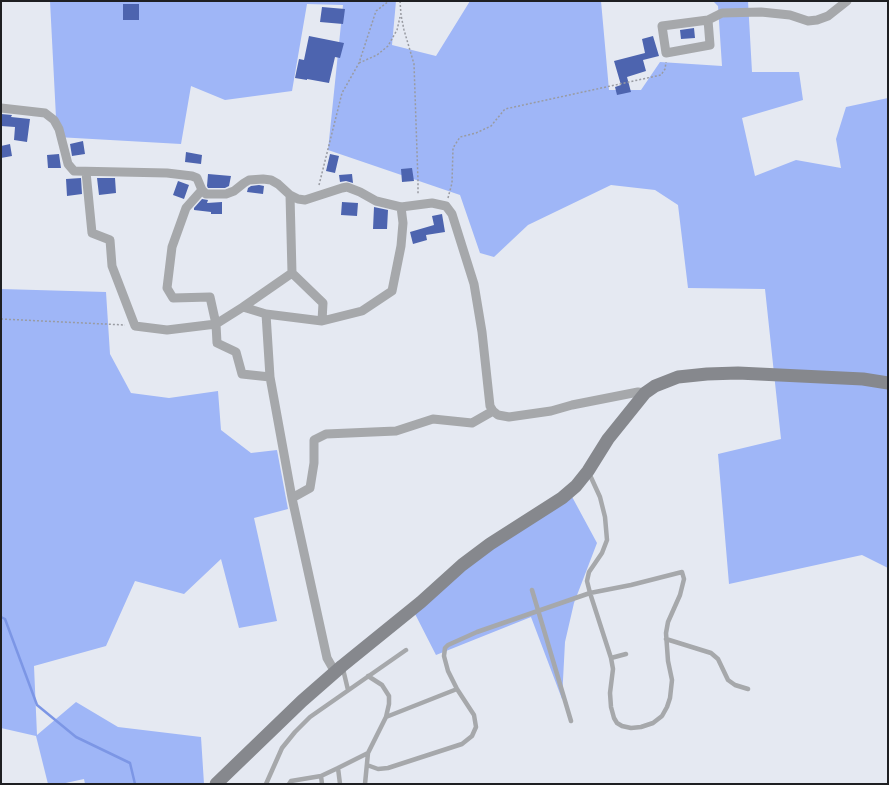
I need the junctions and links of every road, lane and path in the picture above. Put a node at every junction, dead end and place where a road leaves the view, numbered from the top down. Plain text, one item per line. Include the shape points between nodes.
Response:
1 (389, 1) edge
2 (400, 1) edge
3 (846, 1) edge
4 (401, 15) junction
5 (708, 20) junction
6 (666, 53) junction
7 (359, 63) junction
8 (1, 108) edge
9 (86, 172) junction
10 (202, 190) junction
11 (290, 195) junction
12 (316, 197) junction
13 (416, 205) junction
14 (446, 206) junction
15 (401, 207) junction
16 (292, 273) junction
17 (243, 306) junction
18 (266, 314) junction
19 (1, 319) edge
20 (322, 321) junction
21 (216, 324) junction
22 (135, 326) junction
23 (270, 377) junction
24 (888, 383) edge
25 (645, 393) junction
26 (493, 411) junction
27 (588, 471) junction
28 (292, 498) junction
29 (532, 590) dead end
30 (590, 593) junction
31 (538, 610) junction
32 (666, 639) junction
33 (406, 650) dead end
34 (626, 654) dead end
35 (611, 658) junction
36 (338, 669) junction
37 (368, 676) junction
38 (457, 689) junction
39 (748, 689) dead end
40 (348, 690) junction
41 (386, 717) junction
42 (571, 721) dead end
43 (368, 753) junction
44 (367, 765) junction
45 (338, 768) junction
46 (321, 776) junction
47 (216, 784) edge
48 (266, 784) edge
49 (289, 784) edge
50 (322, 784) edge
51 (340, 784) edge
52 (365, 784) edge

1 - 7 path via 376,11
2 - 4 path
3 - 5 street via 828,16 816,20 808,21 790,15 761,12 722,13
4 - 7 path via 397,30 388,46 377,55
4 - 13 path via 414,64 418,181
5 - 6 street via 710,45
5 - 6 street via 662,26
6 - 14 path via 665,69 661,75 506,109 491,126 460,137 453,148 452,183
7 - 12 path via 342,93
8 - 9 street via 45,113 60,128 68,164 74,171
9 - 10 street via 167,173 192,176 197,178
9 - 22 street via 92,233 110,240 112,266
10 - 11 street via 206,194 226,194 249,180 262,179 278,184
10 - 21 street via 186,208 172,247 167,288 173,298 210,297
11 - 12 street via 305,200
11 - 16 street
12 - 15 street via 347,188 376,201
13 - 14 street via 432,203
13 - 15 street
14 - 26 street via 452,214 474,284 490,406
15 - 20 street via 401,246 392,291 362,311
16 - 17 street
16 - 20 street via 323,303
17 - 18 street
17 - 21 street
18 - 20 street
18 - 23 street
19 - 22 path
21 - 22 street via 167,330
21 - 23 street via 217,343 236,352 242,374
23 - 28 street
24 - 25 street via 863,379 707,374 678,377
25 - 26 street via 638,392 551,411 509,417
25 - 27 street via 608,439
26 - 28 street via 472,423 433,419 396,431 326,434 314,440 310,488
27 - 30 lane via 600,497 605,517 606,540 602,553 589,572 587,581
27 - 36 street via 562,498 462,565 421,602
28 - 36 street via 327,658
29 - 31 lane
30 - 31 lane
30 - 32 lane via 682,572 684,579 668,622
30 - 35 lane
31 - 38 lane via 448,645 444,656
31 - 42 lane
32 - 35 lane via 672,680 670,698 662,716 641,727 622,726 614,718 610,693 613,669
32 - 39 lane via 711,654 718,659 728,680
33 - 37 lane
34 - 35 lane
36 - 40 lane
36 - 47 street
37 - 40 lane
37 - 41 lane via 382,685 389,696
38 - 41 lane
38 - 44 lane via 474,714 476,727 472,736 462,744 388,768 378,769
40 - 48 lane via 310,717 295,732 282,748
41 - 43 lane
43 - 44 lane
43 - 45 lane
44 - 52 lane
45 - 46 lane
45 - 51 lane
46 - 49 lane via 291,781
46 - 50 lane

